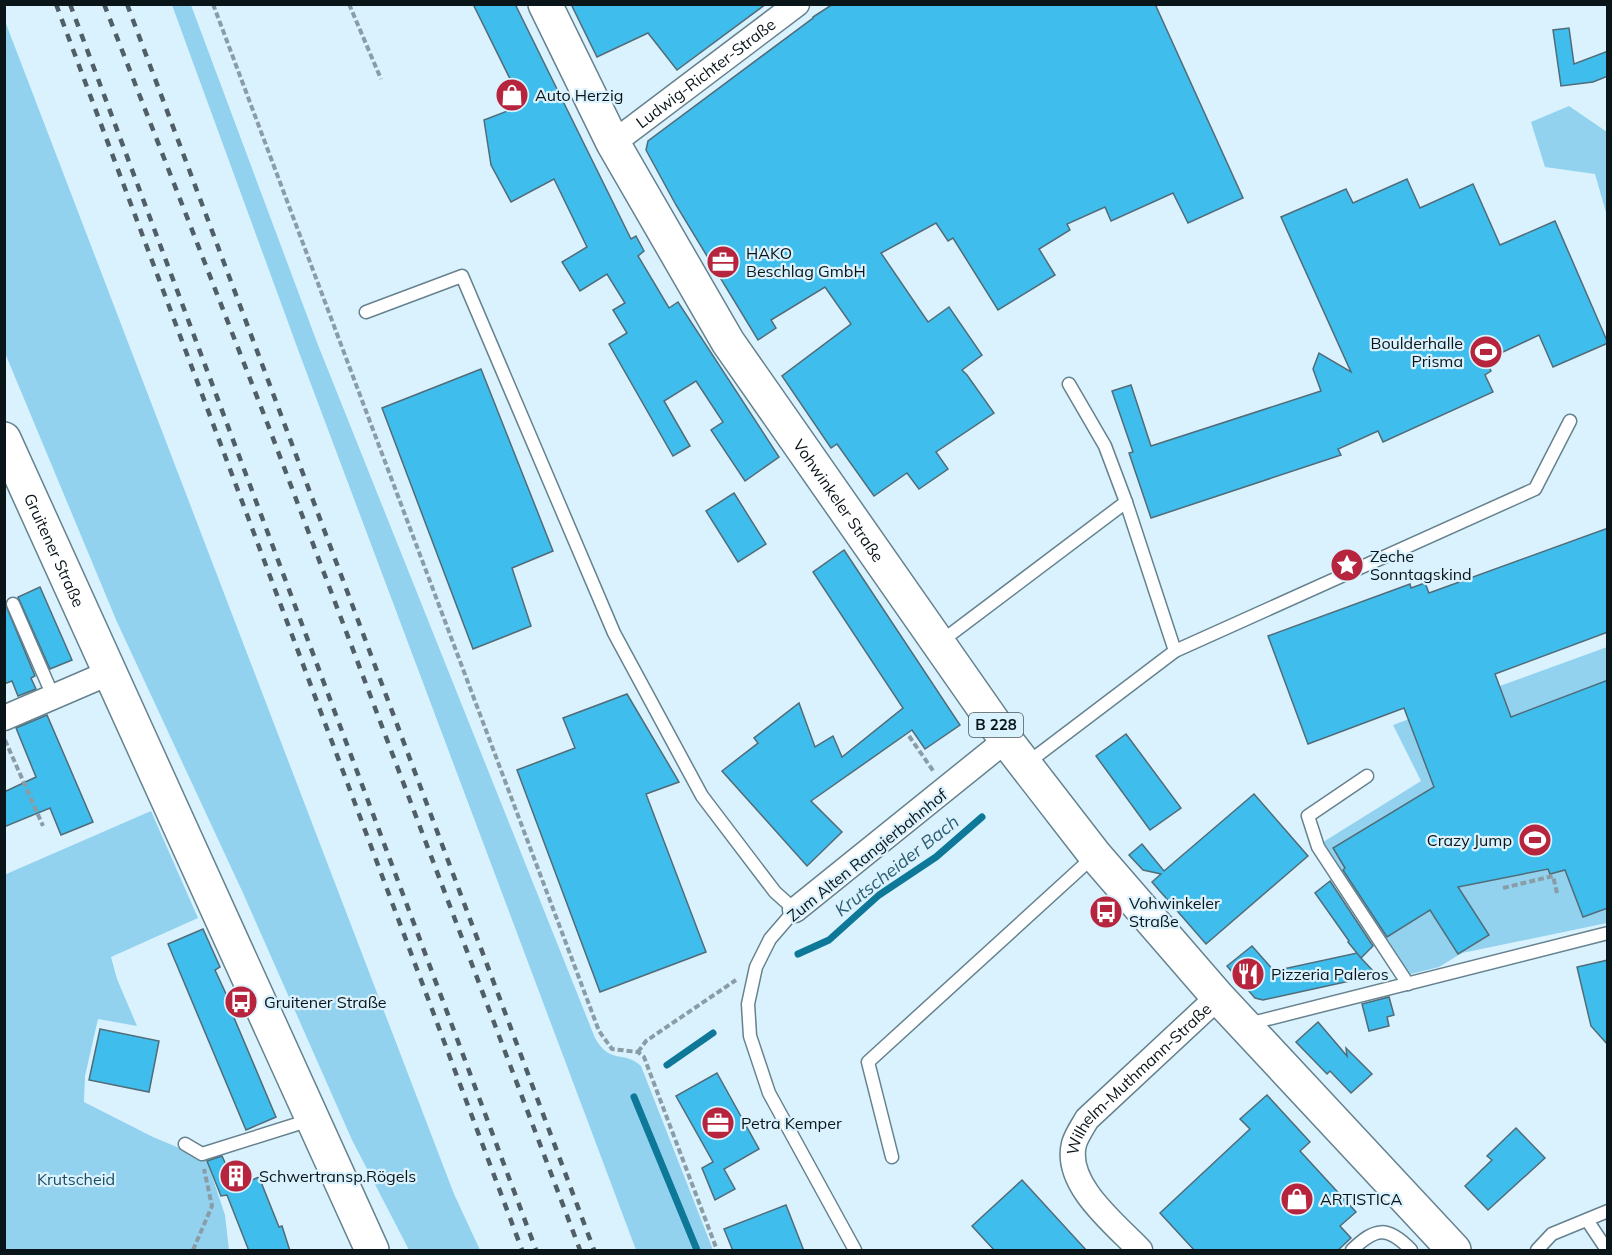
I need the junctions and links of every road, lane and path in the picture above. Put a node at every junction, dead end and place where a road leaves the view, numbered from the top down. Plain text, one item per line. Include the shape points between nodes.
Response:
1 (213, 4) edge
2 (349, 4) edge
3 (546, 4) edge
4 (797, 4) edge
5 (381, 79) dead end
6 (613, 143) junction
7 (366, 312) dead end
8 (1069, 384) dead end
9 (1570, 421) dead end
10 (4, 439) edge
11 (15, 488) edge
12 (1126, 502) junction
13 (13, 604) dead end
14 (939, 643) junction
15 (1175, 651) junction
16 (111, 672) junction
17 (53, 696) junction
18 (4, 718) edge
19 (909, 736) dead end
20 (4, 739) edge
21 (1016, 752) junction
22 (1367, 776) dead end
23 (946, 790) junction
24 (43, 826) dead end
25 (1095, 855) junction
26 (1503, 888) dead end
27 (1557, 894) dead end
28 (795, 910) junction
29 (1608, 933) edge
30 (756, 967) junction
31 (1408, 984) junction
32 (1218, 997) junction
33 (1244, 1025) junction
34 (638, 1052) junction
35 (311, 1119) junction
36 (185, 1144) dead end
37 (202, 1154) junction
38 (892, 1157) dead end
39 (1608, 1211) edge
40 (1587, 1220) junction
41 (193, 1251) edge
42 (372, 1251) edge
43 (717, 1251) edge
44 (855, 1251) edge
45 (1140, 1251) edge
46 (1352, 1251) edge
47 (1411, 1251) edge
48 (1454, 1251) edge
49 (1537, 1251) edge
50 (1607, 1251) edge

1 - 34 path via 598,1031 612,1049
2 - 5 path
3 - 6 main road, Vohwinkeler Straße / B 228
4 - 6 street, Ludwig-Richter-Straße
6 - 14 main road, Vohwinkeler Straße / B 228 via 728,342
7 - 28 lane via 462,276 614,633 702,796 775,892
8 - 12 lane via 1105,446
9 - 15 lane via 1535,489
10 - 11 main road, Gruitener Straße
11 - 16 main road, Gruitener Straße
12 - 14 lane
12 - 15 lane
13 - 17 lane
14 - 21 main road, Vohwinkeler Straße / B 228
15 - 21 lane
16 - 17 street
16 - 35 main road, Gruitener Straße
17 - 18 street
19 - 23 path
20 - 24 path
21 - 23 street, Zum Alten Rangierbahnhof
21 - 25 main road, Vohwinkeler Straße / B 228
22 - 31 lane via 1308,816 1318,847
23 - 28 street, Zum Alten Rangierbahnhof
25 - 32 main road, Vohwinkeler Straße / B 228
25 - 38 lane via 868,1062
26 - 27 path via 1553,876
28 - 30 lane, Zum Alten Rangierbahnhof via 770,939
29 - 31 lane
30 - 34 path via 646,1041
30 - 44 lane, Zum Alten Rangierbahnhof via 748,1005 750,1036 769,1093
31 - 33 lane
32 - 33 main road, Vohwinkeler Straße / B 228
32 - 45 street, Wilhelm-Muthmann-Straße via 1087,1119 1074,1143 1073,1168 1083,1190
33 - 48 main road, Vohwinkeler Straße / B 228
34 - 43 path via 644,1057
35 - 37 lane
35 - 42 main road, Gruitener Straße
36 - 37 lane
37 - 41 path via 212,1206
39 - 40 lane
40 - 49 lane via 1552,1234
40 - 50 lane
46 - 47 lane via 1368,1235 1382,1232 1401,1239

